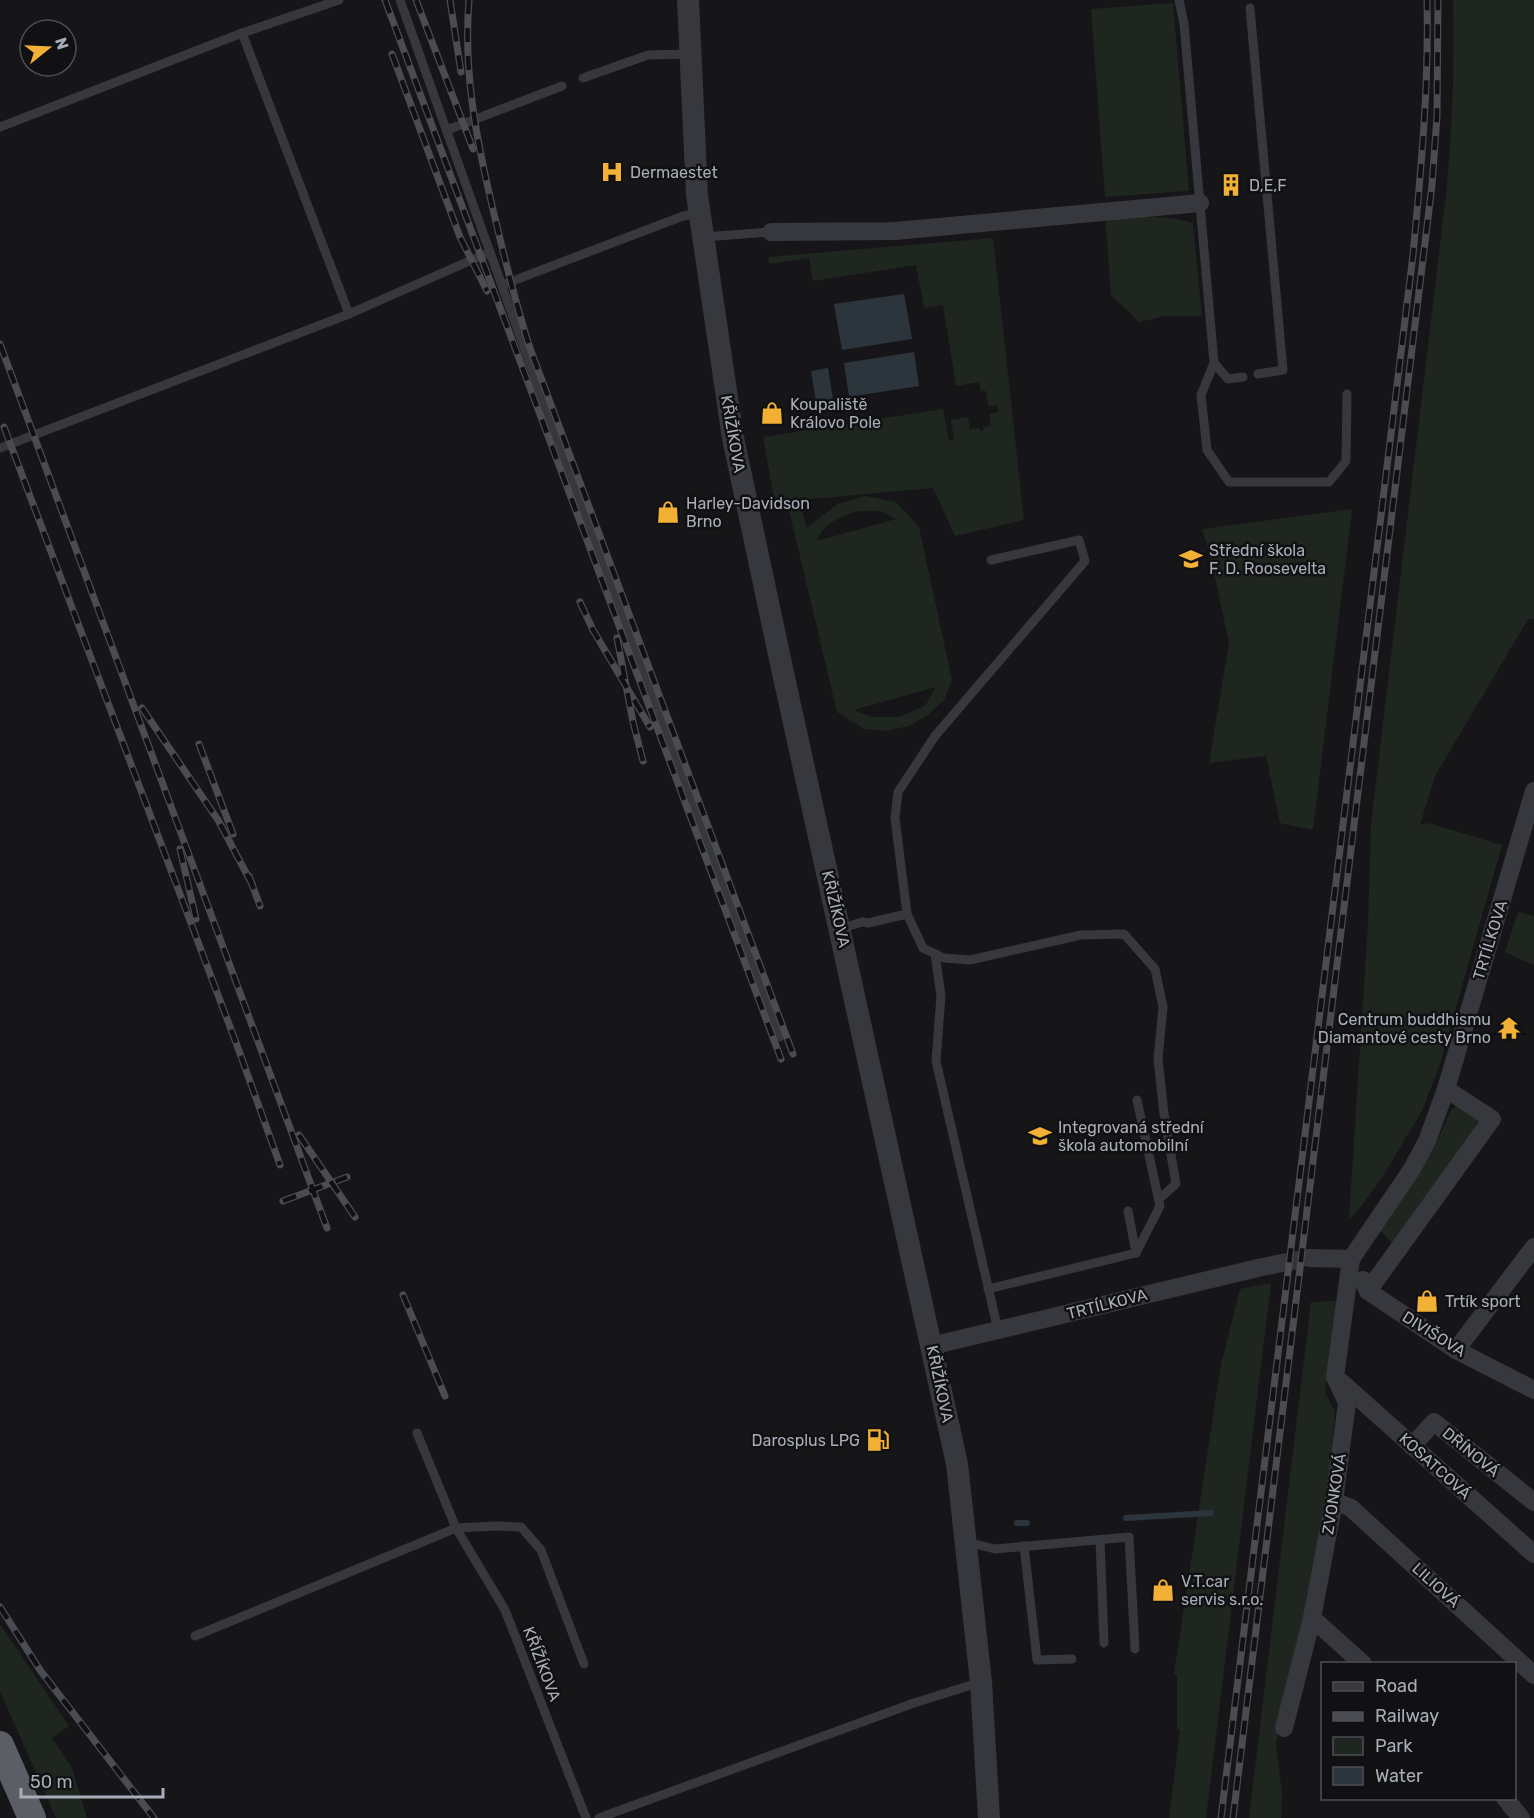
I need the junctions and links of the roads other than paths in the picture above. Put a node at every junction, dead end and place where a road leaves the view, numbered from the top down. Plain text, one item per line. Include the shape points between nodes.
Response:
1 (339, 0) edge
2 (400, 0) edge
3 (688, 0) edge
4 (1179, 0) edge
5 (1250, 8) dead end
6 (242, 33) junction
7 (690, 54) junction
8 (583, 78) dead end
9 (562, 86) dead end
10 (0, 128) edge
11 (447, 130) junction
12 (1200, 203) junction
13 (699, 213) junction
14 (771, 232) joint
15 (703, 237) junction
16 (490, 252) junction
17 (502, 285) junction
18 (349, 314) junction
19 (1214, 363) junction
20 (1258, 374) dead end
21 (1243, 377) dead end
22 (1347, 394) dead end
23 (0, 448) edge
24 (991, 560) dead end
25 (1534, 791) edge
26 (907, 914) junction
27 (840, 929) junction
28 (935, 954) junction
29 (780, 1037) dead end
30 (1446, 1089) junction
31 (1137, 1100) dead end
32 (1159, 1199) junction
33 (1128, 1211) dead end
34 (1534, 1246) edge
35 (1136, 1253) junction
36 (1308, 1258) tunnel mouth
37 (1351, 1259) junction
38 (1282, 1263) tunnel mouth
39 (988, 1289) junction
40 (1368, 1291) junction
41 (998, 1330) junction
42 (931, 1346) junction
43 (1456, 1350) junction
44 (1335, 1377) junction
45 (1534, 1390) edge
46 (417, 1433) dead end
47 (1412, 1446) junction
48 (1334, 1501) junction
49 (1534, 1502) edge
50 (456, 1528) junction
51 (1100, 1540) junction
52 (967, 1542) junction
53 (1024, 1546) junction
54 (1534, 1554) edge
55 (1312, 1618) junction
56 (195, 1636) dead end
57 (1104, 1643) dead end
58 (1135, 1649) dead end
59 (1072, 1659) dead end
60 (1361, 1662) edge
61 (584, 1664) dead end
62 (1534, 1675) edge
63 (981, 1682) junction
64 (1284, 1728) dead end
65 (0, 1745) edge
66 (1507, 1800) edge
67 (31, 1811) edge
68 (586, 1818) edge
69 (599, 1818) edge
70 (989, 1818) edge
71 (1521, 1818) edge

1 - 6 lane
2 - 11 lane
3 - 7 street, KŘIŽÍKOVA
4 - 12 lane
5 - 20 lane via 1283,370
6 - 10 lane
6 - 18 lane
7 - 8 lane via 648,55
7 - 13 street, KŘIŽÍKOVA
9 - 11 lane
11 - 16 lane
12 - 14 street via 895,231
12 - 19 lane
13 - 15 street, KŘIŽÍKOVA
13 - 17 lane via 679,217
14 - 15 lane
15 - 27 street, KŘIŽÍKOVA via 733,438
16 - 17 lane
16 - 18 lane
17 - 29 lane
18 - 23 lane
19 - 21 lane via 1228,379
19 - 22 lane via 1201,395 1207,450 1229,482 1329,482 1346,461
24 - 26 lane via 1079,540 1085,561 935,736 898,792 895,818
25 - 30 street, TRTÍLKOVA
26 - 27 lane
26 - 28 lane via 923,948
27 - 42 street, KŘIŽÍKOVA
28 - 32 lane via 970,960 1081,935 1124,934 1155,969 1163,1007 1158,1059 1176,1184
28 - 39 lane via 941,996 936,1061
30 - 37 street, TRTÍLKOVA via 1412,1169
30 - 40 street via 1492,1119
31 - 32 lane
32 - 35 lane via 1160,1206
33 - 35 lane
34 - 43 street
35 - 39 lane
36 - 37 street
37 - 40 street, DIVIŠOVA
37 - 44 street
38 - 41 street, TRTÍLKOVA
39 - 41 lane
40 - 43 street, DIVIŠOVA
41 - 42 street, TRTÍLKOVA
42 - 52 street, KŘIŽÍKOVA via 957,1464
43 - 45 street, DIVIŠOVA
44 - 47 street, KOSATCOVÁ
44 - 48 street, ZVONKOVÁ via 1347,1404
46 - 50 lane, KŘÍŽÍKOVA
47 - 49 street, DŘÍNOVÁ via 1434,1422
47 - 54 street, KOSATCOVÁ
48 - 55 street, ZVONKOVÁ
48 - 62 street, LILIOVÁ via 1351,1508
50 - 56 lane
50 - 61 lane via 521,1527 541,1550
50 - 68 lane, KŘÍŽÍKOVA via 505,1610
51 - 53 lane
51 - 57 lane
51 - 58 lane via 1129,1537
52 - 53 lane via 996,1549
52 - 63 street, KŘIŽÍKOVA
53 - 59 lane via 1037,1660
55 - 60 street
55 - 64 street, ZVONKOVÁ
63 - 69 lane
63 - 70 street, KŘIŽÍKOVA
65 - 67 highway
66 - 71 street

